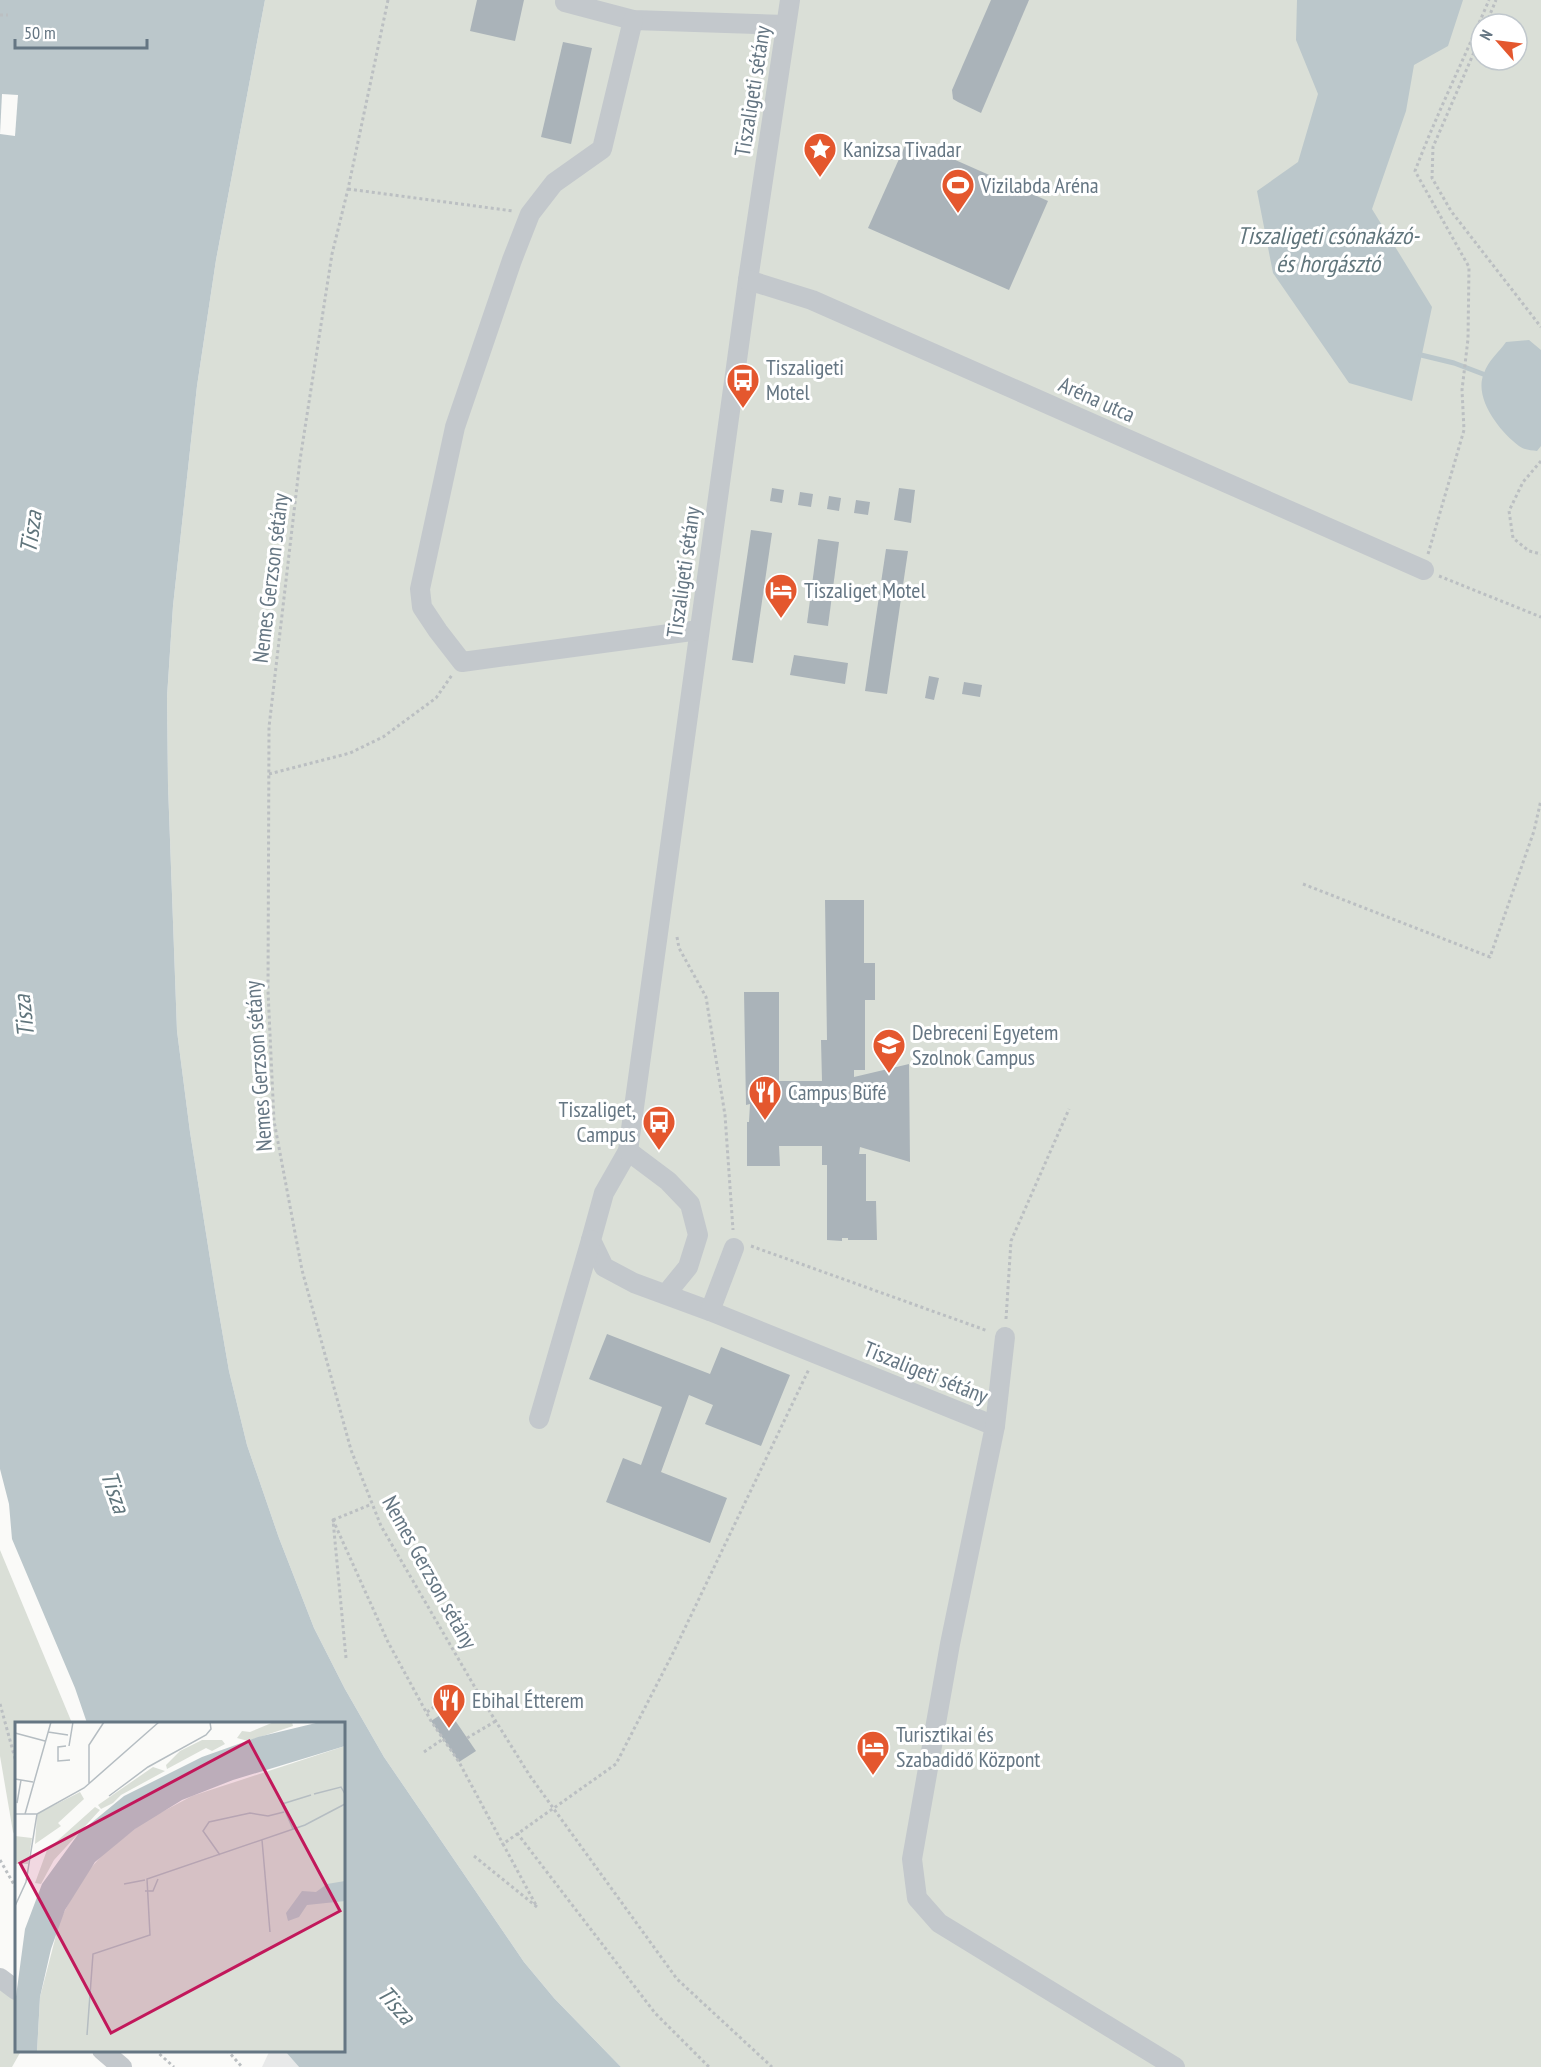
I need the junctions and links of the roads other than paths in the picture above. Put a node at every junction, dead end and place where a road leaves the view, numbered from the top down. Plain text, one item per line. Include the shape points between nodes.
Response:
1 (566, 0) edge
2 (790, 0) edge
3 (633, 20) junction
4 (786, 25) junction
5 (748, 280) junction
6 (1424, 570) road end
7 (699, 630) junction
8 (628, 1151) junction
9 (591, 1240) junction
10 (733, 1244) road end
11 (666, 1294) junction
12 (710, 1311) junction
13 (1005, 1337) road end
14 (539, 1419) dead end
15 (995, 1426) junction
16 (0, 1978) edge
17 (15, 1989) edge
18 (104, 2052) edge
19 (122, 2067) edge
20 (1175, 2067) edge

1 - 3 street
2 - 4 street, Tiszaligeti sétány
3 - 4 street
3 - 7 street via 602,149 554,183 530,214 512,260 455,427 420,590 422,607 462,662
4 - 5 street, Tiszaligeti sétány
5 - 6 street, Aréna utca via 812,300
5 - 7 street, Tiszaligeti sétány
7 - 8 street, Tiszaligeti sétány
8 - 9 street, Tiszaligeti sétány via 604,1193
8 - 11 street via 668,1180 690,1204 698,1235 688,1267
9 - 11 street, Tiszaligeti sétány via 604,1267
9 - 14 street, Tiszaligeti sétány
10 - 12 street
11 - 12 street, Tiszaligeti sétány
12 - 15 street, Tiszaligeti sétány
13 - 15 street
15 - 20 street, Tiszaligeti sétány via 950,1644 912,1859 917,1898 939,1923
16 - 17 street
18 - 19 street

